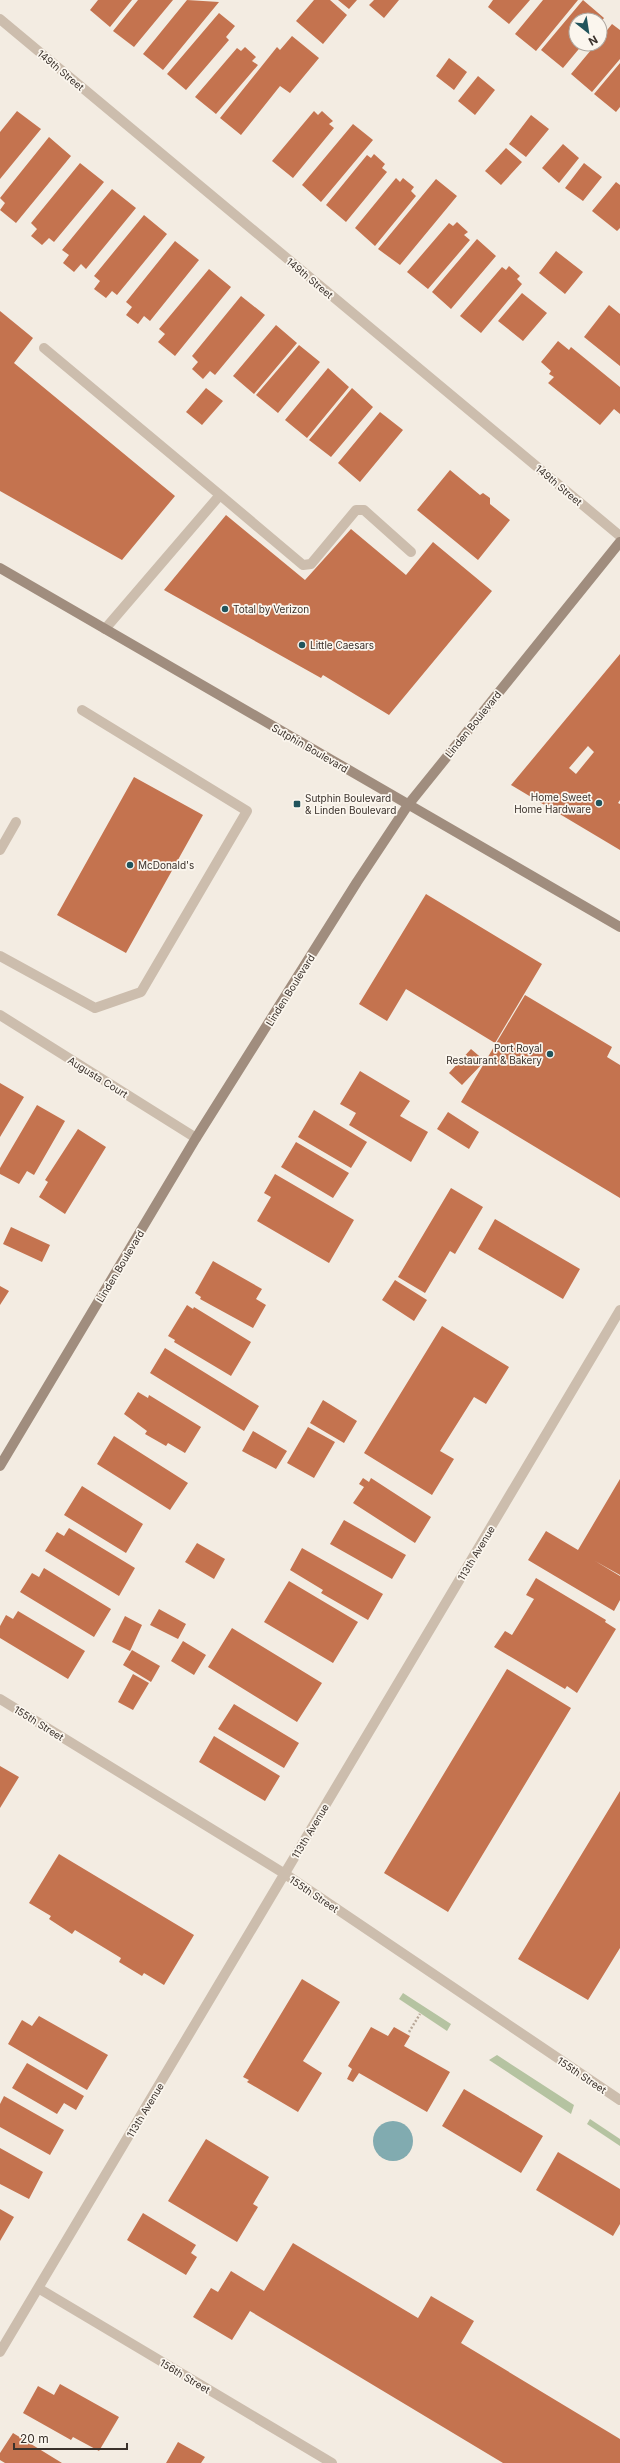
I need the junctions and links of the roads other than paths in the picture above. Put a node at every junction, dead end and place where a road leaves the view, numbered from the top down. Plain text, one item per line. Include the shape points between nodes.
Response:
1 (0, 19) edge
2 (44, 348) dead end
3 (220, 495) junction
4 (620, 536) edge
5 (620, 542) edge
6 (411, 552) dead end
7 (0, 568) edge
8 (105, 629) junction
9 (82, 710) dead end
10 (408, 805) junction
11 (16, 822) dead end
12 (0, 850) edge
13 (620, 927) edge
14 (0, 956) edge
15 (0, 1015) edge
16 (196, 1138) junction
17 (620, 1310) edge
18 (1, 1463) edge
19 (0, 1699) edge
20 (285, 1874) junction
21 (620, 2098) edge
22 (38, 2288) junction
23 (0, 2352) edge
24 (332, 2463) edge

1 - 4 street, 149th Street
2 - 3 street
3 - 6 street via 303,565 311,564 356,510 360,509
3 - 8 street
5 - 10 main road, Linden Boulevard
7 - 8 main road, Sutphin Boulevard
8 - 10 main road, Sutphin Boulevard
9 - 14 street via 247,811 141,992 95,1008
10 - 13 main road, Sutphin Boulevard
10 - 16 main road, Linden Boulevard
11 - 12 street
15 - 16 street, Augusta Court
16 - 18 main road, Linden Boulevard
17 - 20 street, 113th Avenue
19 - 20 street, 155th Street
20 - 21 street, 155th Street
20 - 22 street, 113th Avenue
22 - 23 street, 113th Avenue
22 - 24 street, 156th Street

